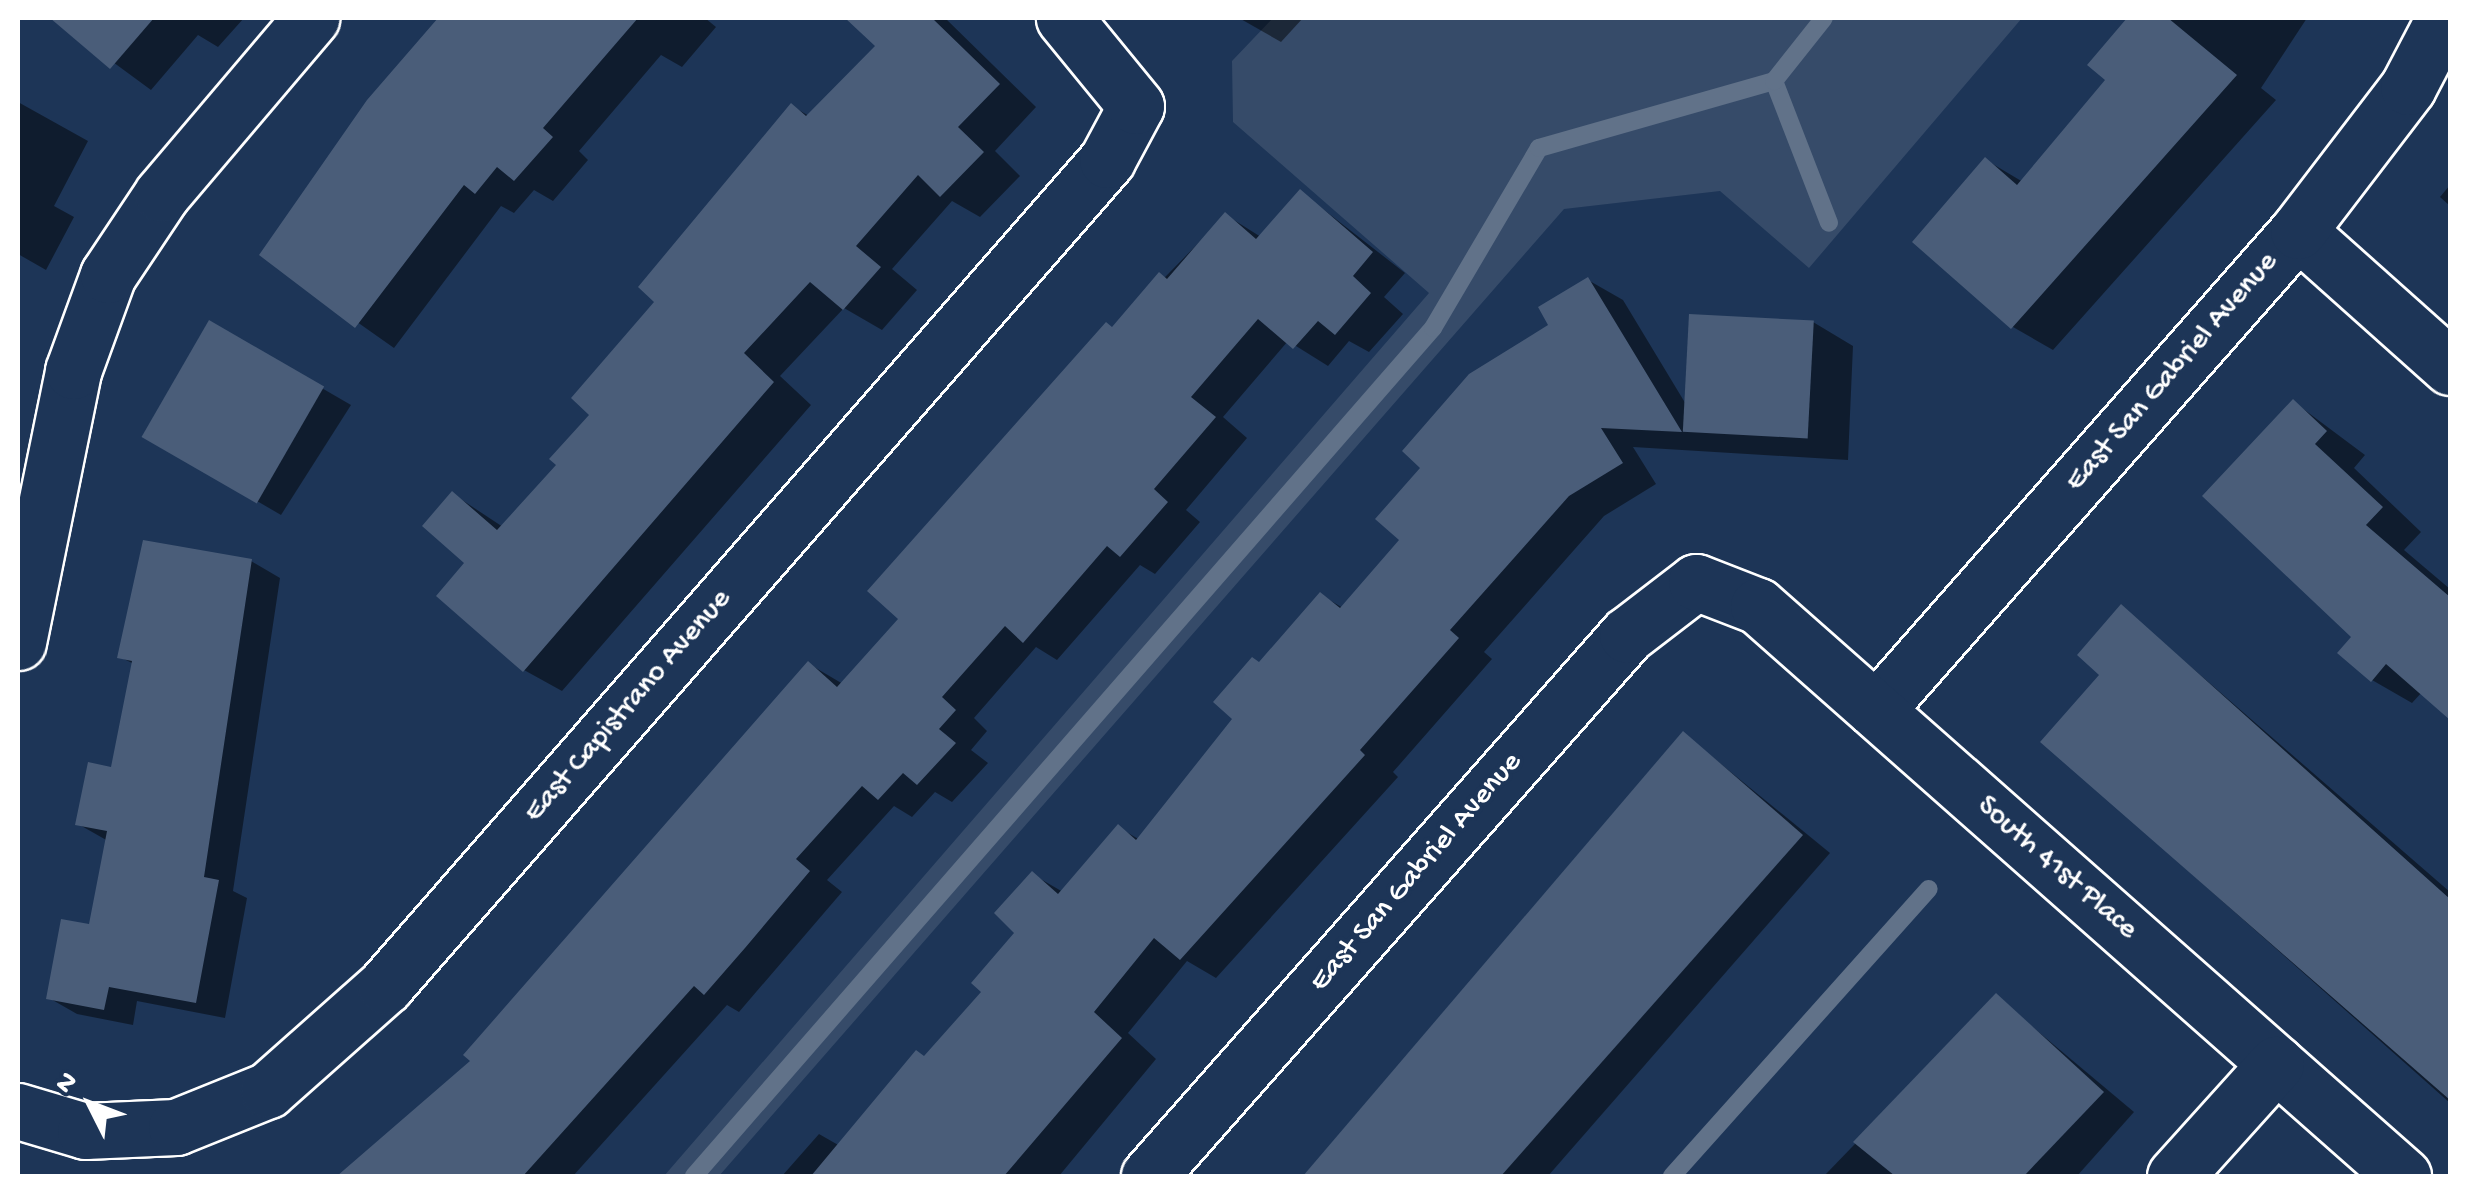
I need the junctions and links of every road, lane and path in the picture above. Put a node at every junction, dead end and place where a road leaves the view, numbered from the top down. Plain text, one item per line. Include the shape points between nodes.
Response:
1 (310, 18) edge
2 (1064, 18) edge
3 (2444, 18) edge
4 (2298, 231) junction
5 (2450, 367) edge
6 (1696, 582) joint
7 (18, 642) edge
8 (1876, 710) junction
9 (2276, 1064) junction
10 (18, 1110) edge
11 (1149, 1176) edge
12 (2174, 1176) edge
13 (2403, 1176) edge

1 - 7 street via 162,194 108,275 74,371
2 - 10 street, East Capistrano Avenue via 1136,106 1107,160 356,1012 268,1090 176,1126 85,1131
3 - 4 street, East San Gabriel Avenue via 2408,87
4 - 5 street
4 - 8 street, East San Gabriel Avenue
6 - 8 street, South 41st Place via 1758,606
6 - 11 street, East San Gabriel Avenue via 1627,635
8 - 9 street, South 41st Place
9 - 12 street
9 - 13 street, South 41st Place

